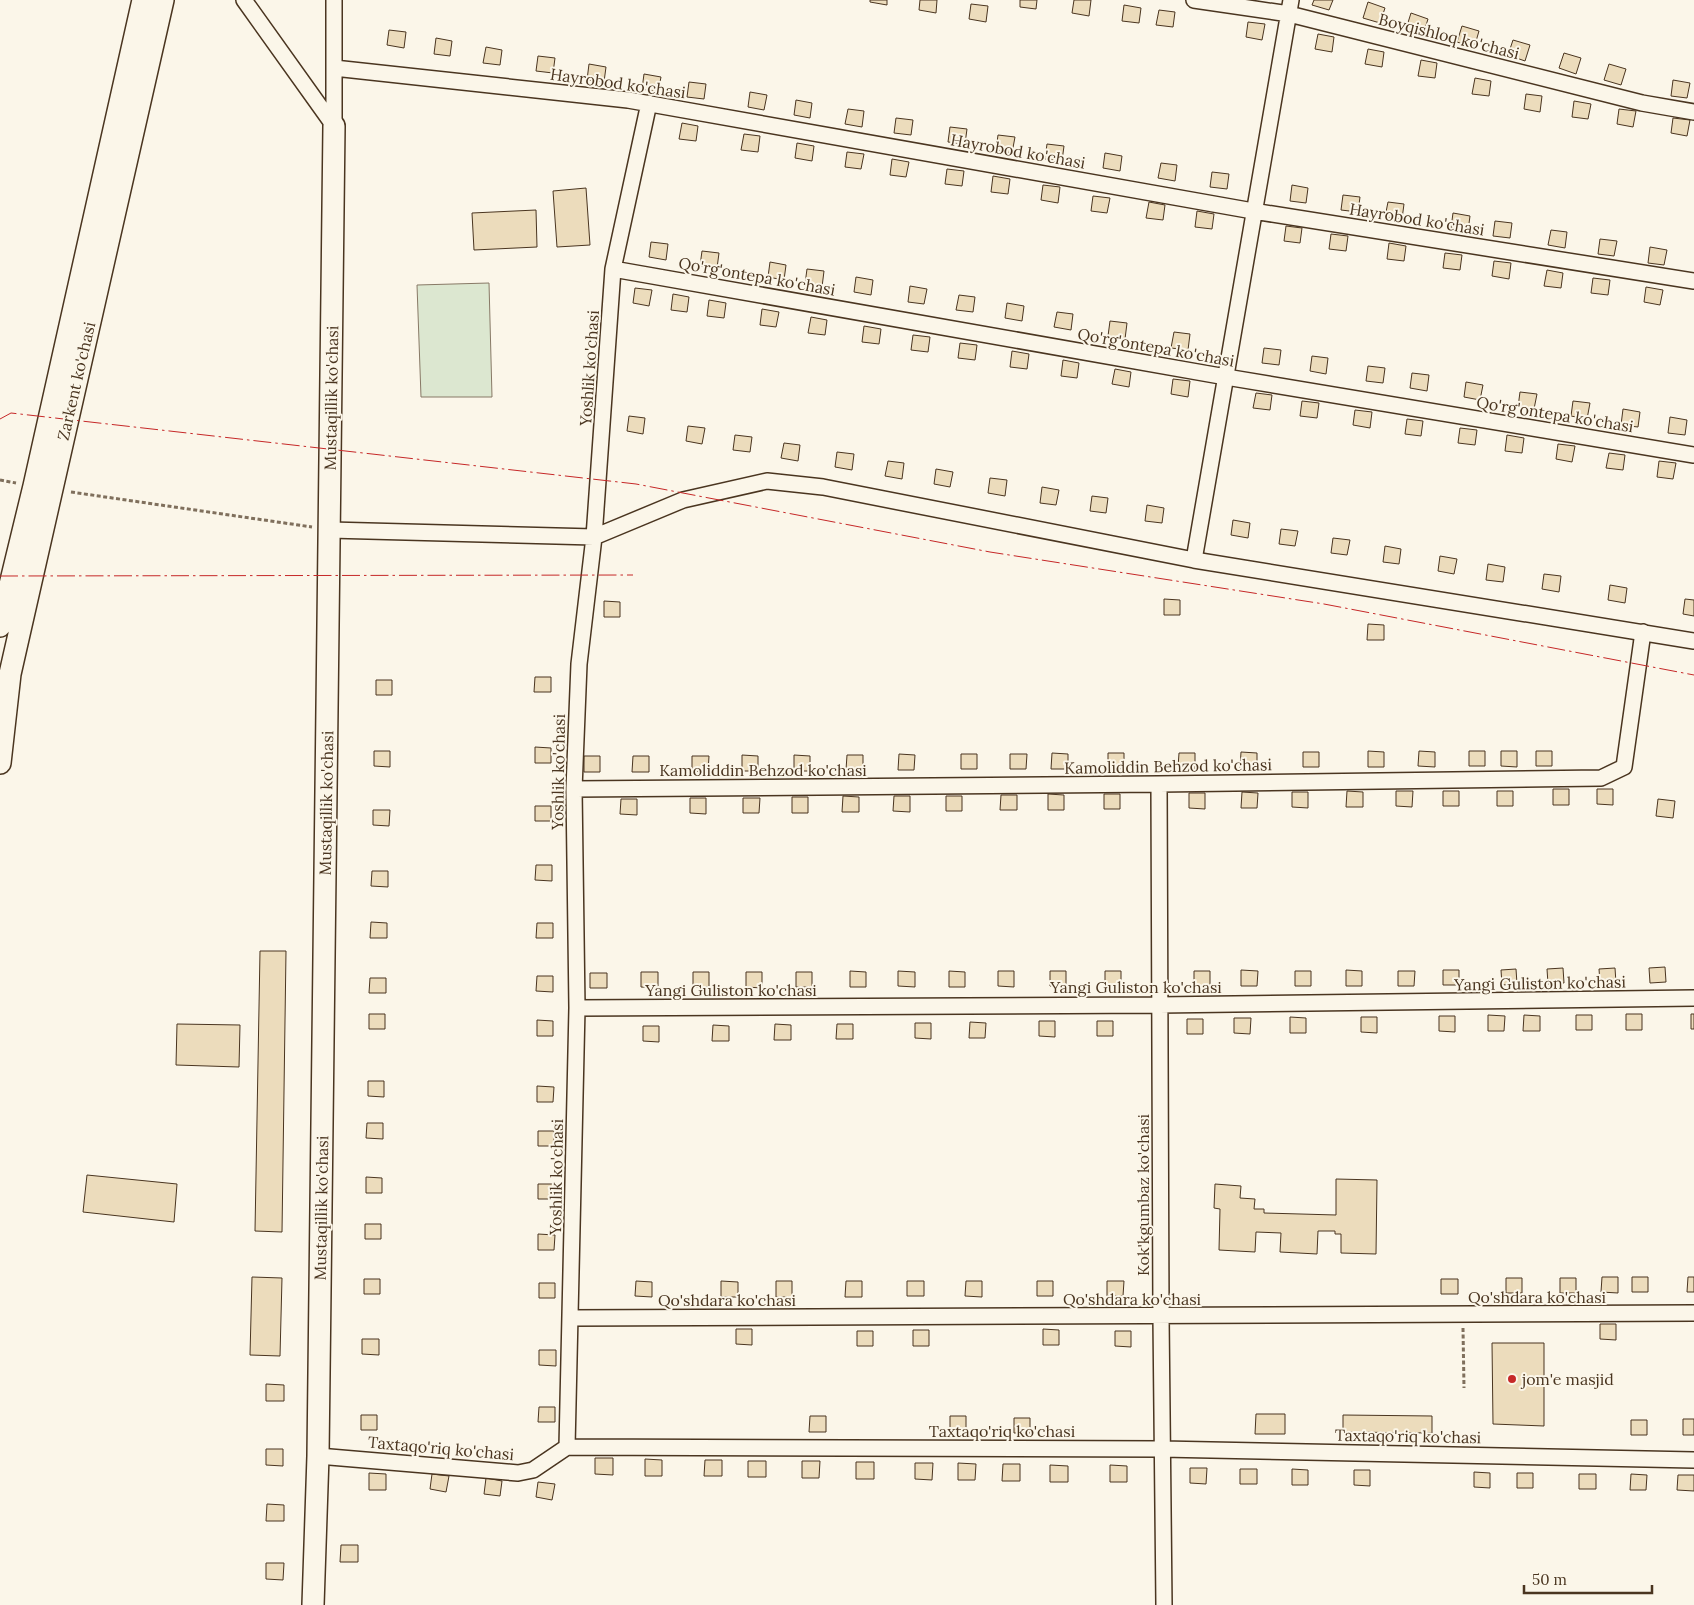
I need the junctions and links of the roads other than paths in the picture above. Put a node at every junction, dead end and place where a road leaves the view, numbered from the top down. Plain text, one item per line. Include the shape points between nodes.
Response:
1 (143, 0) edge
2 (163, 0) edge
3 (244, 0) edge
4 (334, 0) edge
5 (1194, 0) edge
6 (1290, 7) edge
7 (334, 68) junction
8 (649, 103) junction
9 (1694, 112) edge
10 (334, 126) junction
11 (1253, 211) junction
12 (613, 269) junction
13 (1694, 281) edge
14 (1226, 377) junction
15 (1694, 455) edge
16 (330, 530) junction
17 (594, 537) junction
18 (1194, 560) junction
19 (0, 626) edge
20 (1643, 632) junction
21 (1694, 641) edge
22 (0, 763) edge
23 (1159, 784) junction
24 (574, 789) junction
25 (1694, 998) edge
26 (1159, 1004) junction
27 (577, 1008) junction
28 (1694, 1313) edge
29 (1161, 1316) junction
30 (570, 1318) junction
31 (567, 1448) junction
32 (1162, 1449) junction
33 (318, 1456) junction
34 (1694, 1460) edge
35 (313, 1605) edge
36 (1164, 1605) edge

1 - 19 main road, Zarkent ko'chasi
2 - 22 main road, Zarkent ko'chasi via 10,674
3 - 10 street
4 - 7 street, Mustaqillik ko'chasi
5 - 6 street, Boyqishloq ko'chasi
6 - 9 street, Boyqishloq ko'chasi via 1642,103
6 - 11 street
7 - 8 street, Hayrobod ko'chasi
7 - 10 street, Mustaqillik ko'chasi
8 - 11 street, Hayrobod ko'chasi
8 - 12 street, Yoshlik ko'chasi
10 - 16 main road, Mustaqillik ko'chasi
11 - 13 street, Hayrobod ko'chasi
11 - 14 street
12 - 14 street, Qo'rg'ontepa ko'chasi
12 - 17 street, Yoshlik ko'chasi
14 - 15 street, Qo'rg'ontepa ko'chasi
14 - 18 street
16 - 17 street
16 - 33 main road, Mustaqillik ko'chasi
17 - 18 street via 683,500 767,481 822,487
17 - 24 street, Yoshlik ko'chasi via 579,664
18 - 20 street
20 - 21 street
20 - 23 street, Kamoliddin Behzod ko'chasi via 1624,767 1601,778
23 - 24 street, Kamoliddin Behzod ko'chasi
23 - 26 street, Kok'kgumbaz ko'chasi
24 - 27 street, Yoshlik ko'chasi
25 - 26 street, Yangi Guliston ko'chasi
26 - 27 street, Yangi Guliston ko'chasi
26 - 29 street, Kok'kgumbaz ko'chasi
27 - 30 street, Yoshlik ko'chasi
28 - 29 street, Qo'shdara ko'chasi
29 - 30 street, Qo'shdara ko'chasi
29 - 32 street, Kok'kgumbaz ko'chasi
30 - 31 street, Yoshlik ko'chasi
31 - 32 street, Taxtaqo'riq ko'chasi
31 - 33 street, Taxtaqo'riq ko'chasi via 533,1470 518,1472
32 - 34 street, Taxtaqo'riq ko'chasi
32 - 36 street, Kok'kgumbaz ko'chasi
33 - 35 main road, Mustaqillik ko'chasi

